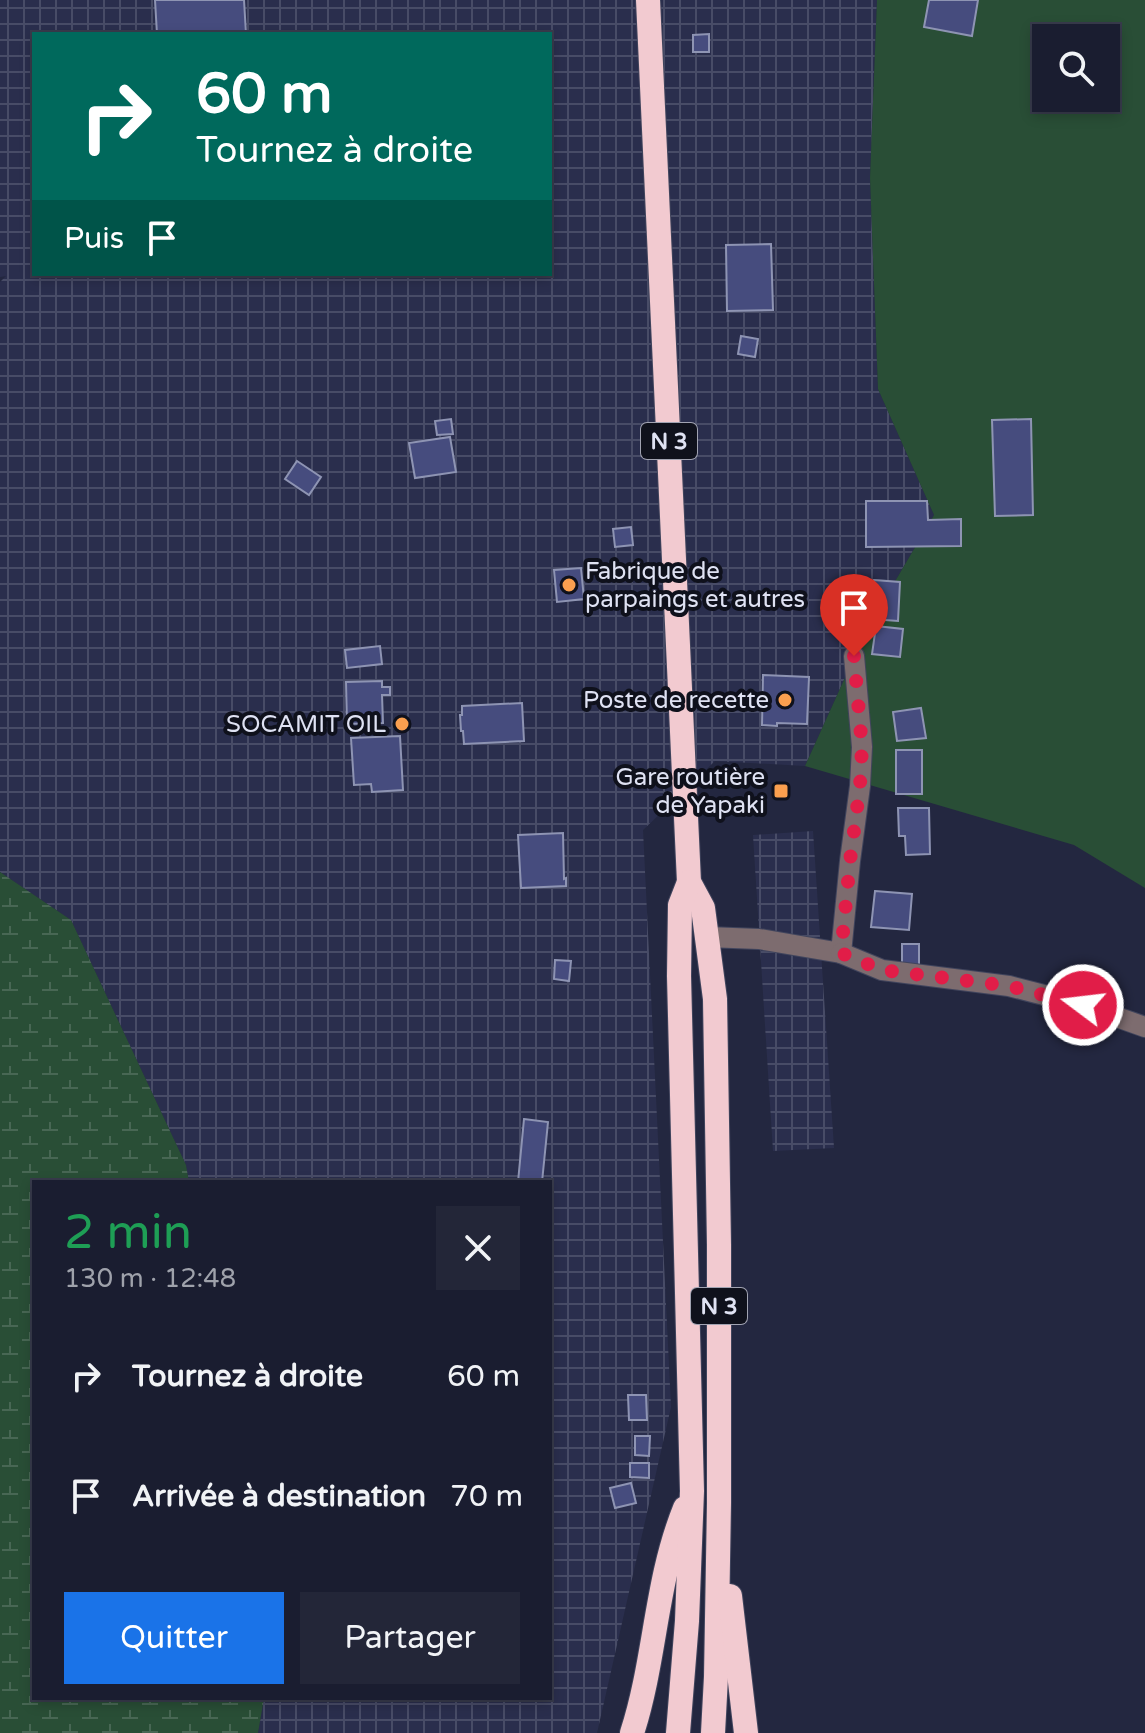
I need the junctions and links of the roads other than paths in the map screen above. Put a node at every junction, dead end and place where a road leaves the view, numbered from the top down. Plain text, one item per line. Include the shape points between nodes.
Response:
1 (648, 0) edge
2 (854, 656) dead end
3 (689, 882) junction
4 (707, 937) junction
5 (841, 953) junction
6 (1145, 1027) edge
7 (692, 1491) junction
8 (719, 1503) junction
9 (632, 1733) edge
10 (678, 1733) edge
11 (713, 1733) edge
12 (746, 1733) edge

1 - 3 highway, N 3
2 - 5 street via 862,747
3 - 4 highway, N 3 via 703,908
3 - 7 highway, N 3 via 680,905 679,976
4 - 5 street via 759,939
4 - 8 highway, N 3 via 715,1014
5 - 6 street via 882,970 1009,986
7 - 9 highway via 674,1536
7 - 10 highway, N 3
8 - 11 highway, N 3
8 - 12 highway

